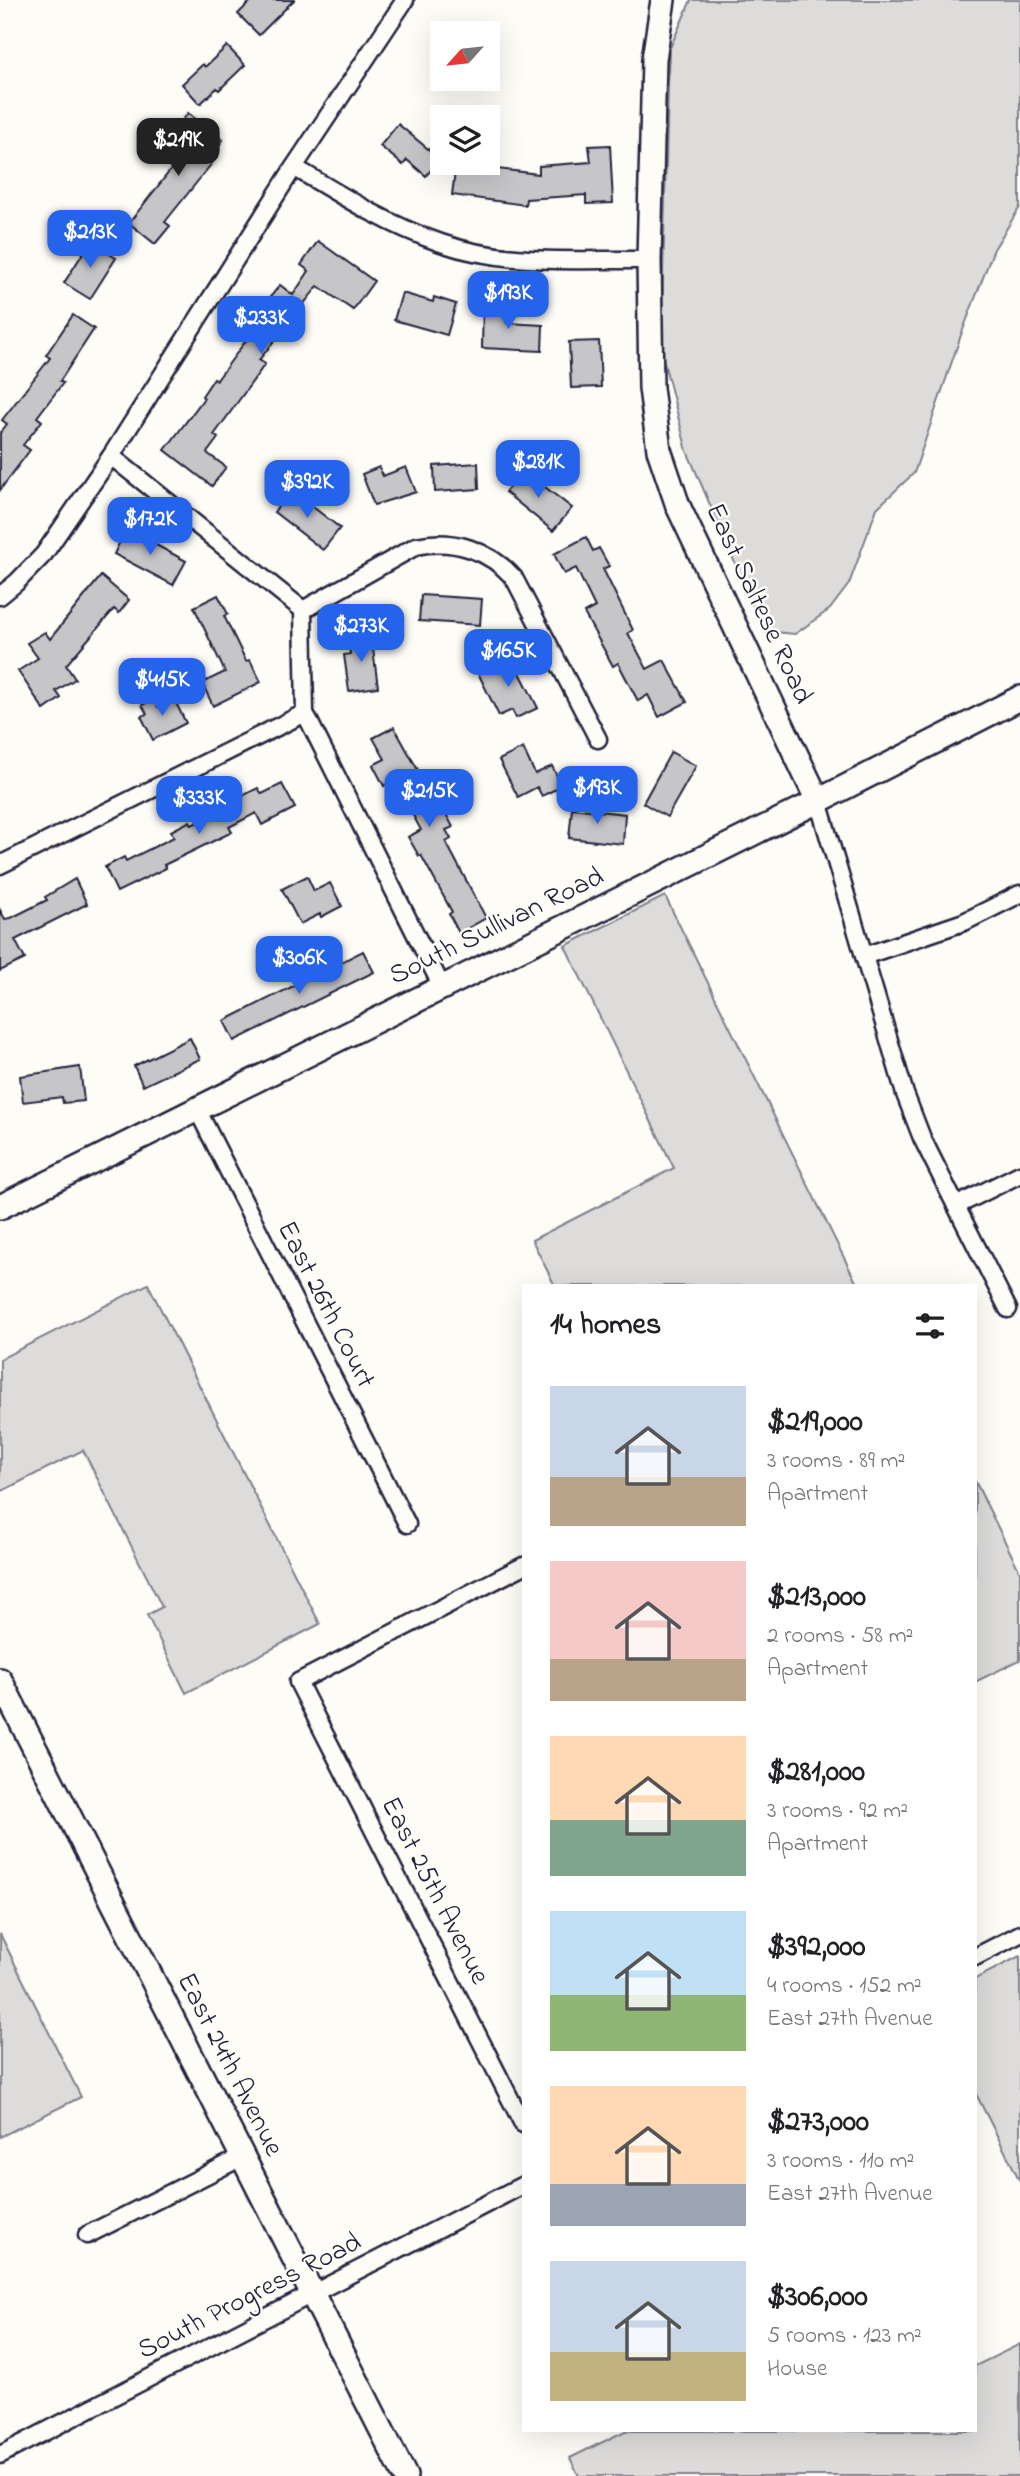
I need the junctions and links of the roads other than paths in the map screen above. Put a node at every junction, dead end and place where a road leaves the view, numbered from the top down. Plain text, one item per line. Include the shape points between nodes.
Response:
1 (405, 0) edge
2 (663, 0) edge
3 (294, 167) junction
4 (649, 260) junction
5 (111, 456) junction
6 (0, 596) edge
7 (303, 610) junction
8 (1020, 698) edge
9 (305, 713) junction
10 (598, 739) dead end
11 (818, 801) junction
12 (0, 864) edge
13 (1020, 894) edge
14 (864, 956) junction
15 (442, 988) junction
16 (197, 1109) junction
17 (1020, 1174) edge
18 (956, 1206) junction
19 (0, 1208) edge
20 (1009, 1309) dead end
21 (407, 1524) dead end
22 (522, 1567) edge
23 (0, 1682) edge
24 (1020, 1934) edge
25 (977, 1956) edge
26 (522, 2122) edge
27 (242, 2157) junction
28 (522, 2186) edge
29 (87, 2235) dead end
30 (313, 2295) junction
31 (0, 2455) edge
32 (405, 2476) edge

1 - 3 street
2 - 4 main road, East Saltese Road via 654,60
3 - 4 street via 359,207 443,244 532,259
3 - 5 street
4 - 11 main road, East Saltese Road via 651,388 666,476
5 - 6 street via 44,554
5 - 7 street
7 - 9 street
7 - 10 street via 416,546 449,544 483,553 514,578
8 - 11 main road, South Sullivan Road
9 - 12 street
9 - 15 street
11 - 14 street, East Saltese Road
11 - 15 main road, South Sullivan Road
13 - 14 street via 964,922
14 - 18 street, East Saltese Road via 905,1094
15 - 16 main road, South Sullivan Road
16 - 19 main road, South Sullivan Road
16 - 21 street, East 26th Court
17 - 18 street
18 - 20 street, East Saltese Road
22 - 26 street, East 25th Avenue via 298,1682
23 - 27 main road, East 24th Avenue
24 - 25 street
27 - 29 street
27 - 30 main road, East 24th Avenue
28 - 30 street, South Progress Road
30 - 31 street, South Progress Road
30 - 32 main road, East 24th Avenue

